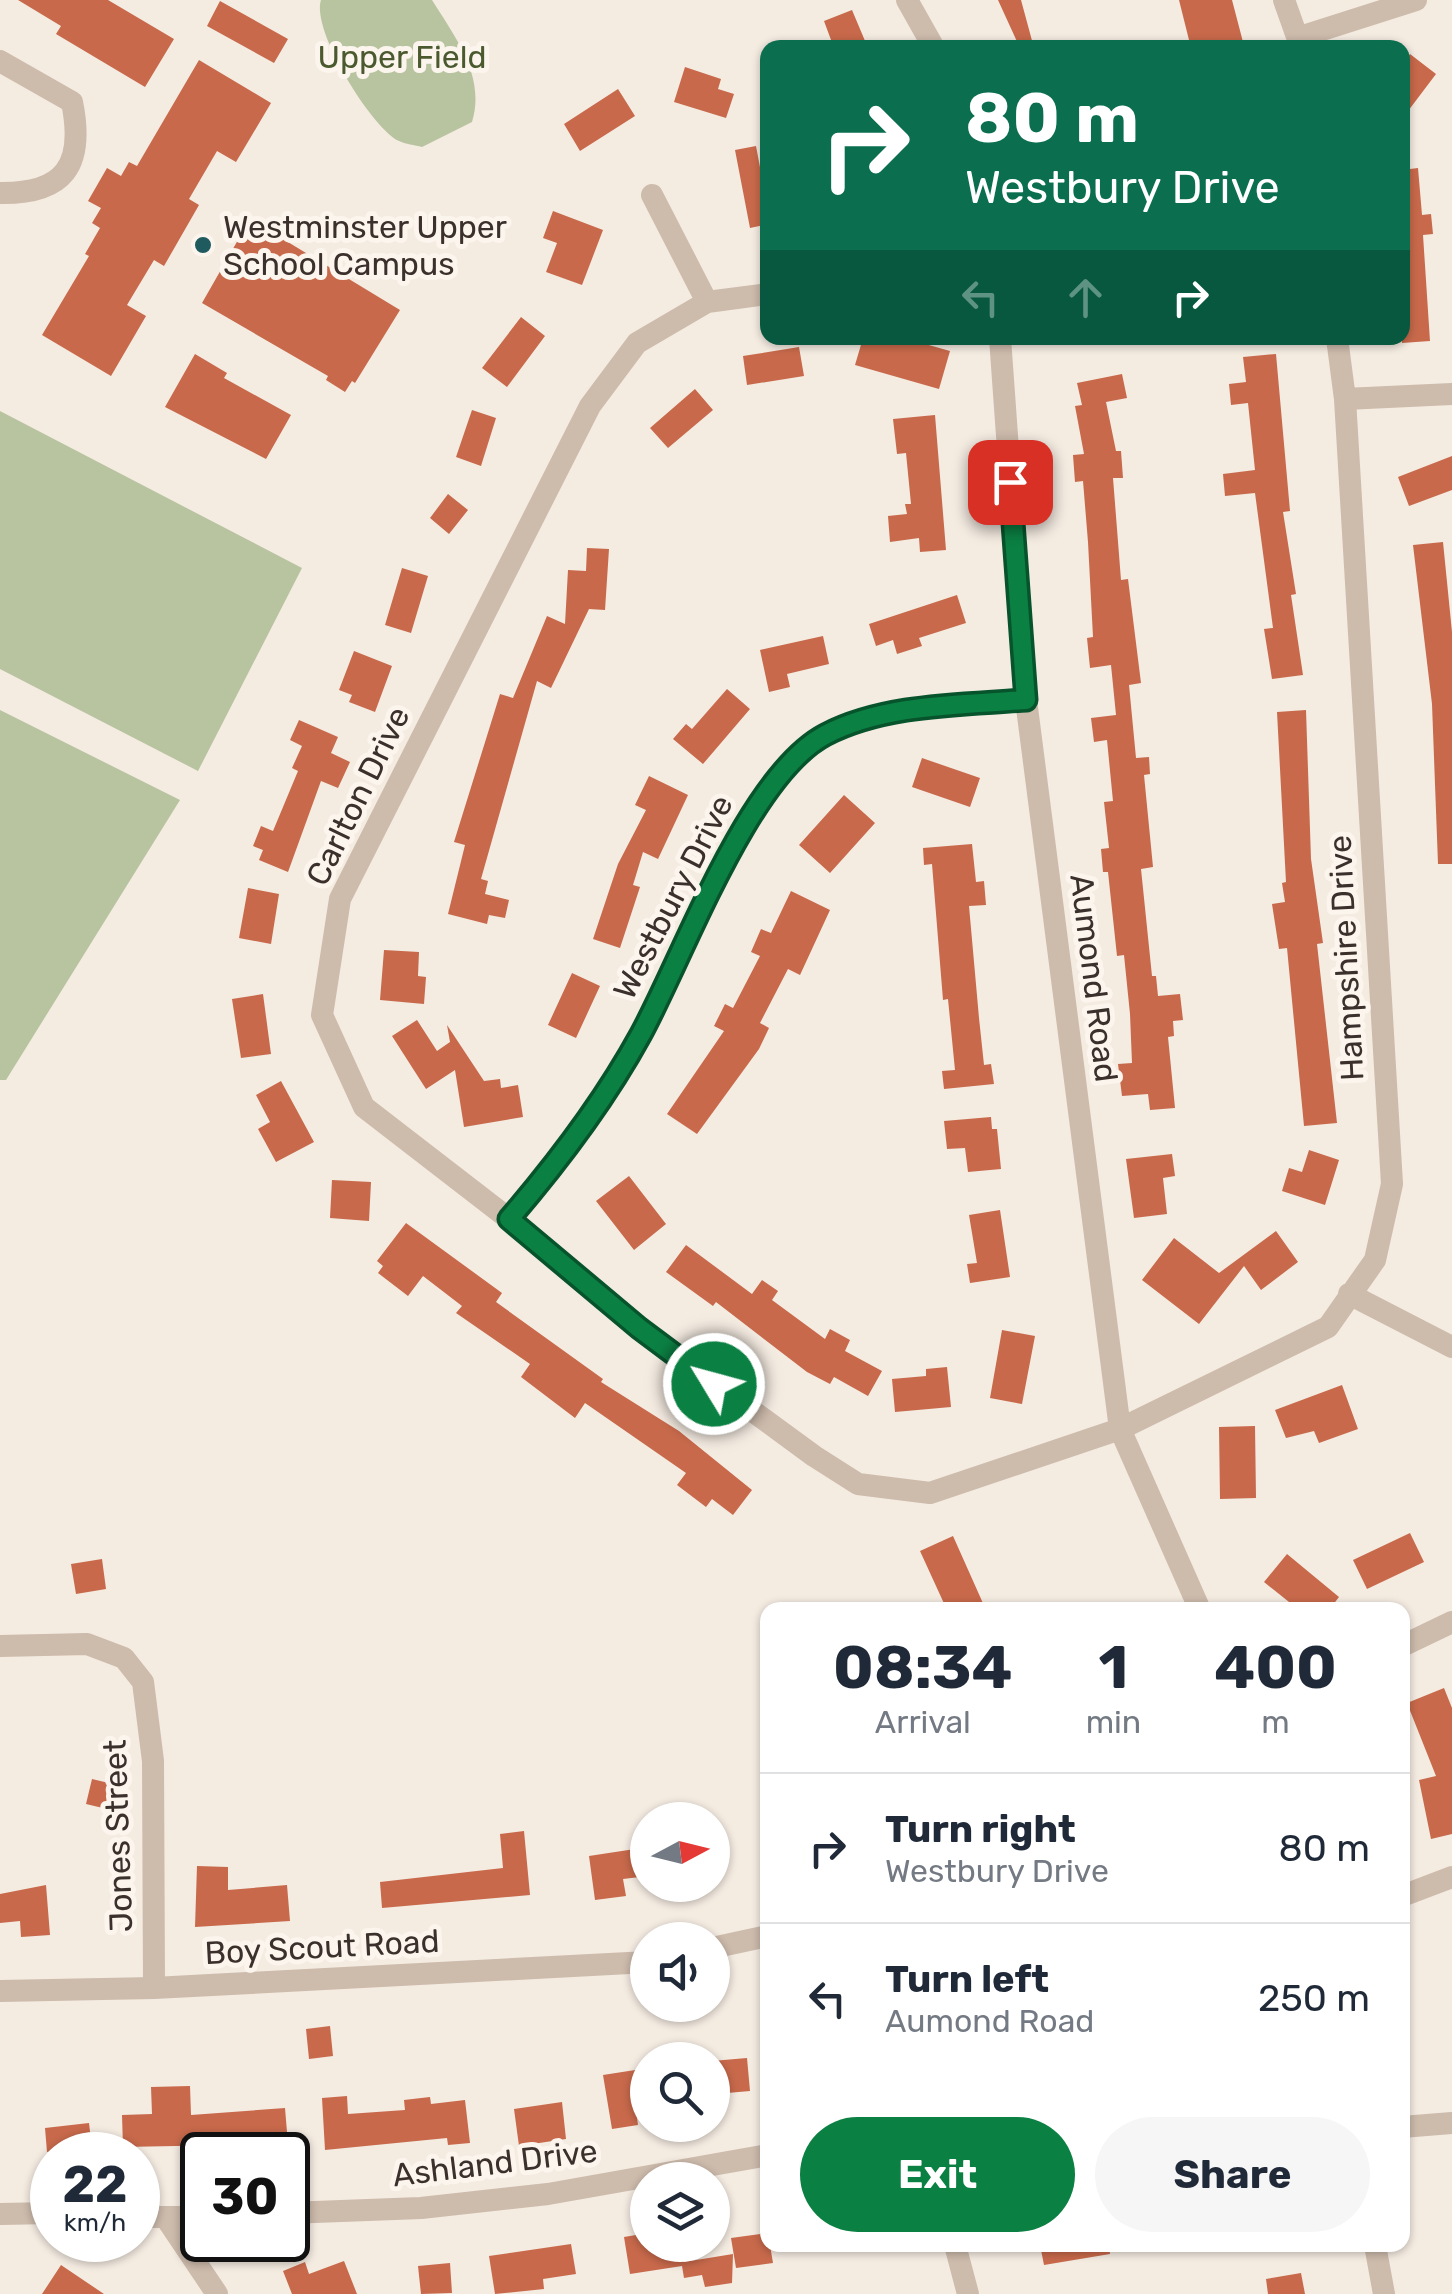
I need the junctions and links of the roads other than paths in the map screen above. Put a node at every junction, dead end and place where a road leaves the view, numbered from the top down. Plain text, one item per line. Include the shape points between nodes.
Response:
1 (907, 0) edge
2 (1284, 0) edge
3 (1416, 0) edge
4 (930, 40) edge
5 (1299, 40) edge
6 (1306, 40) edge
7 (0, 61) edge
8 (0, 193) edge
9 (652, 195) dead end
10 (760, 295) edge
11 (708, 302) junction
12 (1001, 345) edge
13 (1338, 345) edge
14 (1452, 394) edge
15 (1345, 399) junction
16 (1026, 700) junction
17 (509, 1219) junction
18 (1349, 1294) junction
19 (1452, 1347) edge
20 (1120, 1429) junction
21 (1196, 1602) edge
22 (1452, 1622) edge
23 (1410, 1642) edge
24 (0, 1646) edge
25 (1452, 1876) edge
26 (1410, 1893) edge
27 (760, 1938) edge
28 (730, 1944) edge
29 (630, 1963) edge
30 (154, 1988) junction
31 (0, 1991) edge
32 (1452, 2123) edge
33 (1410, 2126) edge
34 (760, 2156) edge
35 (310, 2212) edge
36 (30, 2213) edge
37 (0, 2214) edge
38 (160, 2218) edge
39 (166, 2218) junction
40 (180, 2218) edge
41 (957, 2252) edge
42 (1376, 2252) edge
43 (217, 2294) edge
44 (968, 2294) edge
45 (1384, 2294) edge

1 - 4 street
2 - 5 street
3 - 6 street
7 - 8 street via 72,102 77,126 72,156 57,183 34,194
9 - 11 street
10 - 11 street, Carlton Drive
11 - 17 street, Carlton Drive via 637,343 590,406 340,898 322,1015 364,1107
12 - 16 street, Aumond Road
13 - 15 street, Hampshire Drive
14 - 15 street
15 - 18 street, Hampshire Drive via 1392,1184 1376,1260
16 - 17 street, Westbury Drive via 881,715 852,725 823,736 762,793 640,1036 560,1158
16 - 20 street, Aumond Road
17 - 20 street, Carlton Drive via 639,1328 858,1484 930,1493
18 - 19 street
18 - 20 street, Hampshire Drive via 1328,1327
20 - 21 street, Aumond Road
22 - 23 street
24 - 30 street, Jones Street via 87,1644 124,1658 143,1682 152,1761
25 - 26 street
27 - 28 street
29 - 30 street, Boy Scout Road
30 - 31 street, Boy Scout Road
32 - 33 street
34 - 35 street, Ashland Drive via 548,2194
36 - 37 street
38 - 39 street
39 - 40 street
39 - 43 street
41 - 44 street
42 - 45 street

